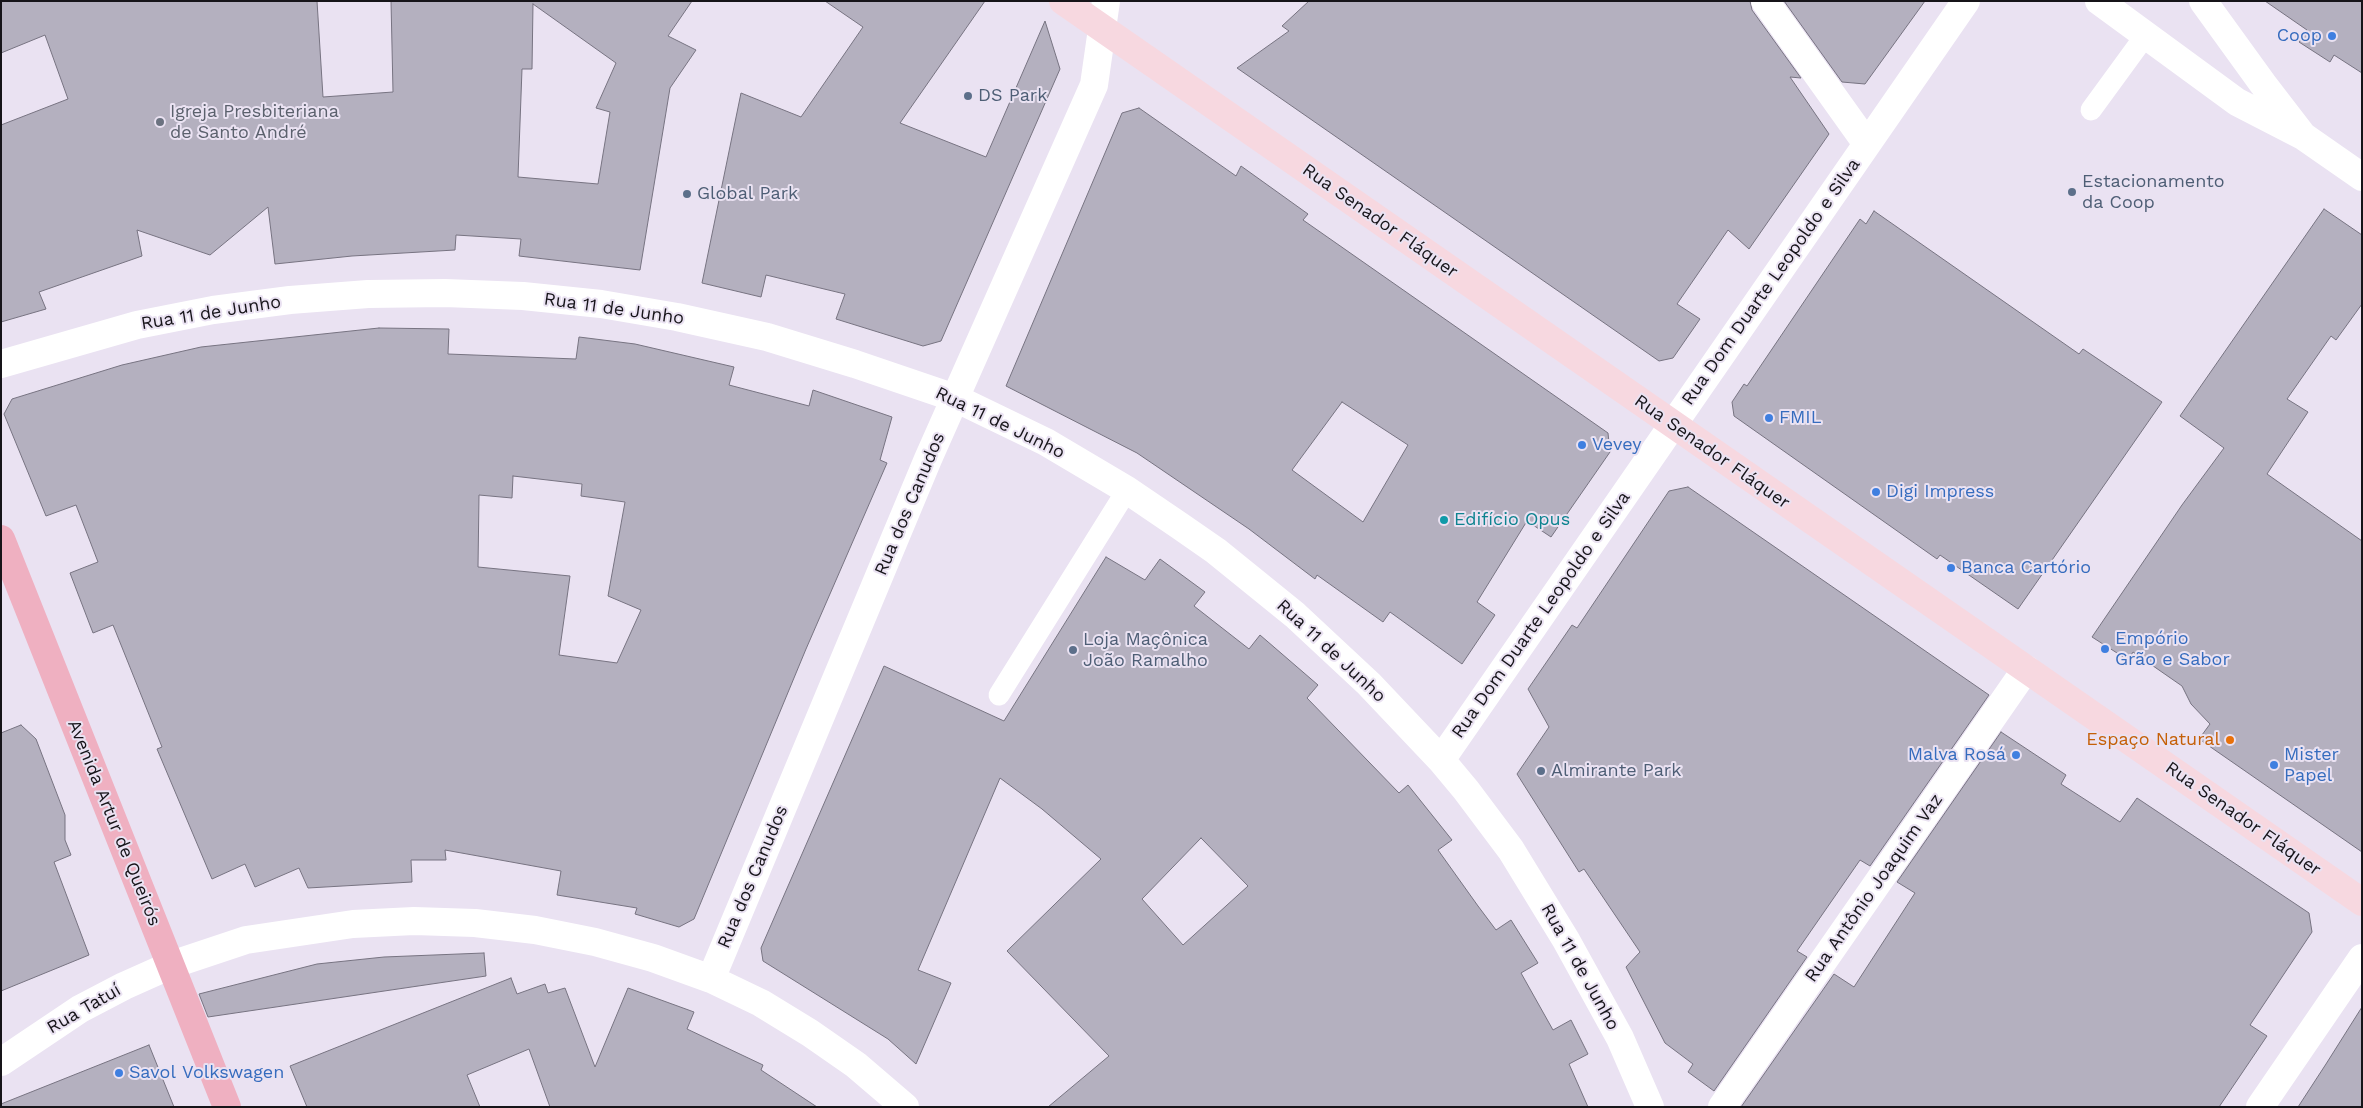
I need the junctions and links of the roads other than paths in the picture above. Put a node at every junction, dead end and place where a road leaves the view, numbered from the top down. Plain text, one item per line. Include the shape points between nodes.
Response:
1 (1063, 1) edge
2 (1106, 1) edge
3 (1765, 1) edge
4 (1966, 1) edge
5 (2099, 1) edge
6 (2204, 1) edge
7 (1101, 28) junction
8 (2144, 36) junction
9 (2091, 110) dead end
10 (2303, 136) junction
11 (1866, 144) junction
12 (2362, 177) edge
13 (1, 364) edge
14 (955, 398) junction
15 (1673, 424) junction
16 (1127, 490) junction
17 (1, 539) edge
18 (2026, 669) junction
19 (999, 695) dead end
20 (1441, 760) junction
21 (2362, 902) edge
22 (2362, 958) edge
23 (171, 965) junction
24 (710, 979) junction
25 (1, 1062) edge
26 (227, 1107) edge
27 (905, 1107) edge
28 (1650, 1107) edge
29 (1722, 1107) edge
30 (2260, 1107) edge

1 - 7 street, Rua Senador Fláquer
2 - 7 street, Rua dos Canudos
3 - 11 street
4 - 11 street, Rua Dom Duarte Leopoldo e Silva
5 - 8 street
6 - 10 street
7 - 14 street, Rua dos Canudos via 1094,85
7 - 15 street, Rua Senador Fláquer
8 - 9 lane
8 - 10 street via 2237,102
10 - 12 street
11 - 15 street, Rua Dom Duarte Leopoldo e Silva
13 - 14 street, Rua 11 de Junho via 137,325 213,310 368,294 445,293 523,296 678,316 767,337
14 - 16 street, Rua 11 de Junho via 1046,442
14 - 24 street, Rua dos Canudos
15 - 18 street, Rua Senador Fláquer
15 - 20 street, Rua Dom Duarte Leopoldo e Silva
16 - 19 lane
16 - 20 street, Rua 11 de Junho via 1216,551 1295,615 1369,684
17 - 23 main road, Avenida Artur de Queirós
18 - 21 street, Rua Senador Fláquer
18 - 29 street, Rua Antônio Joaquim Vaz
20 - 28 street, Rua 11 de Junho via 1505,842 1543,900 1620,1038
22 - 30 street
23 - 24 street, Rua Tatuí via 246,940 353,924 414,921 475,923 535,930 653,958
23 - 25 street, Rua Tatuí via 80,1009
23 - 26 main road, Avenida Artur de Queirós
24 - 27 street, Rua Tatuí via 761,1003 810,1033 856,1065

